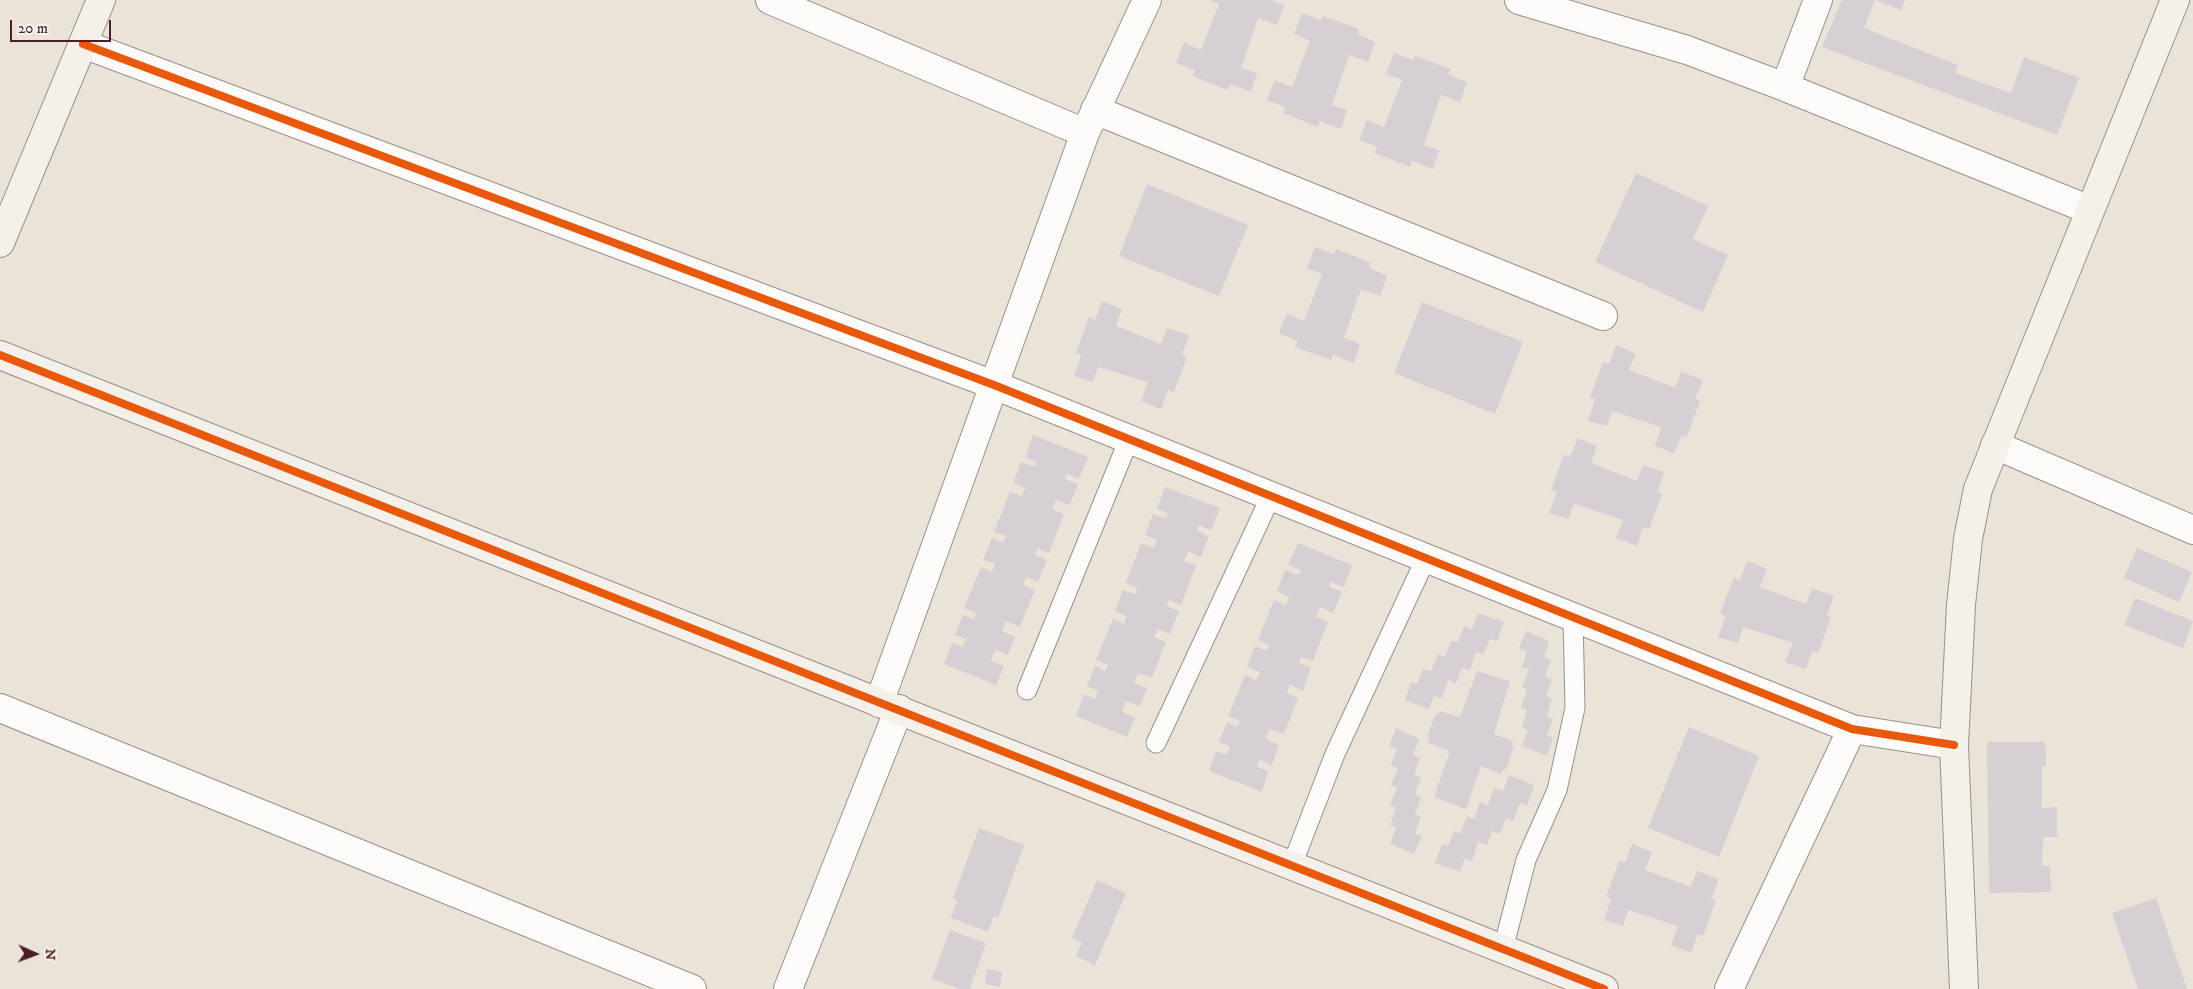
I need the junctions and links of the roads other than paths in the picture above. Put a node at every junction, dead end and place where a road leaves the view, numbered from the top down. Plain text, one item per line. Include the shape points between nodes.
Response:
1 (101, 0) edge
2 (770, 0) edge
3 (1147, 0) edge
4 (1520, 0) edge
5 (1818, 0) edge
6 (2174, 0) edge
7 (82, 44) junction
8 (1785, 87) junction
9 (1090, 122) junction
10 (2090, 210) junction
11 (0, 243) edge
12 (1603, 316) dead end
13 (0, 354) edge
14 (994, 385) junction
15 (1129, 439) junction
16 (1995, 445) junction
17 (1271, 496) junction
18 (2193, 530) edge
19 (1426, 558) junction
20 (1573, 617) junction
21 (1027, 690) dead end
22 (889, 706) junction
23 (0, 708) edge
24 (1852, 729) junction
25 (1156, 743) dead end
26 (1954, 745) junction
27 (1292, 865) junction
28 (1503, 949) junction
29 (692, 989) edge
30 (788, 989) edge
31 (1604, 989) edge
32 (1729, 989) edge
33 (1964, 989) edge

1 - 7 street
2 - 9 street
3 - 9 street
4 - 8 street via 1687,50
5 - 8 street
6 - 10 street
7 - 11 street
7 - 14 street
8 - 10 street
9 - 12 street
9 - 14 street
10 - 16 street
13 - 22 street
14 - 15 street
14 - 22 street
15 - 17 street
15 - 21 lane
16 - 18 street
16 - 26 street via 1978,489 1968,539 1961,605
17 - 19 street
17 - 25 lane
19 - 20 street
19 - 27 lane via 1335,754
20 - 24 street
20 - 28 lane via 1576,708 1557,790 1526,860
22 - 27 street
22 - 30 street
23 - 29 street
24 - 26 street
24 - 32 street
26 - 33 street
27 - 28 street
28 - 31 street

